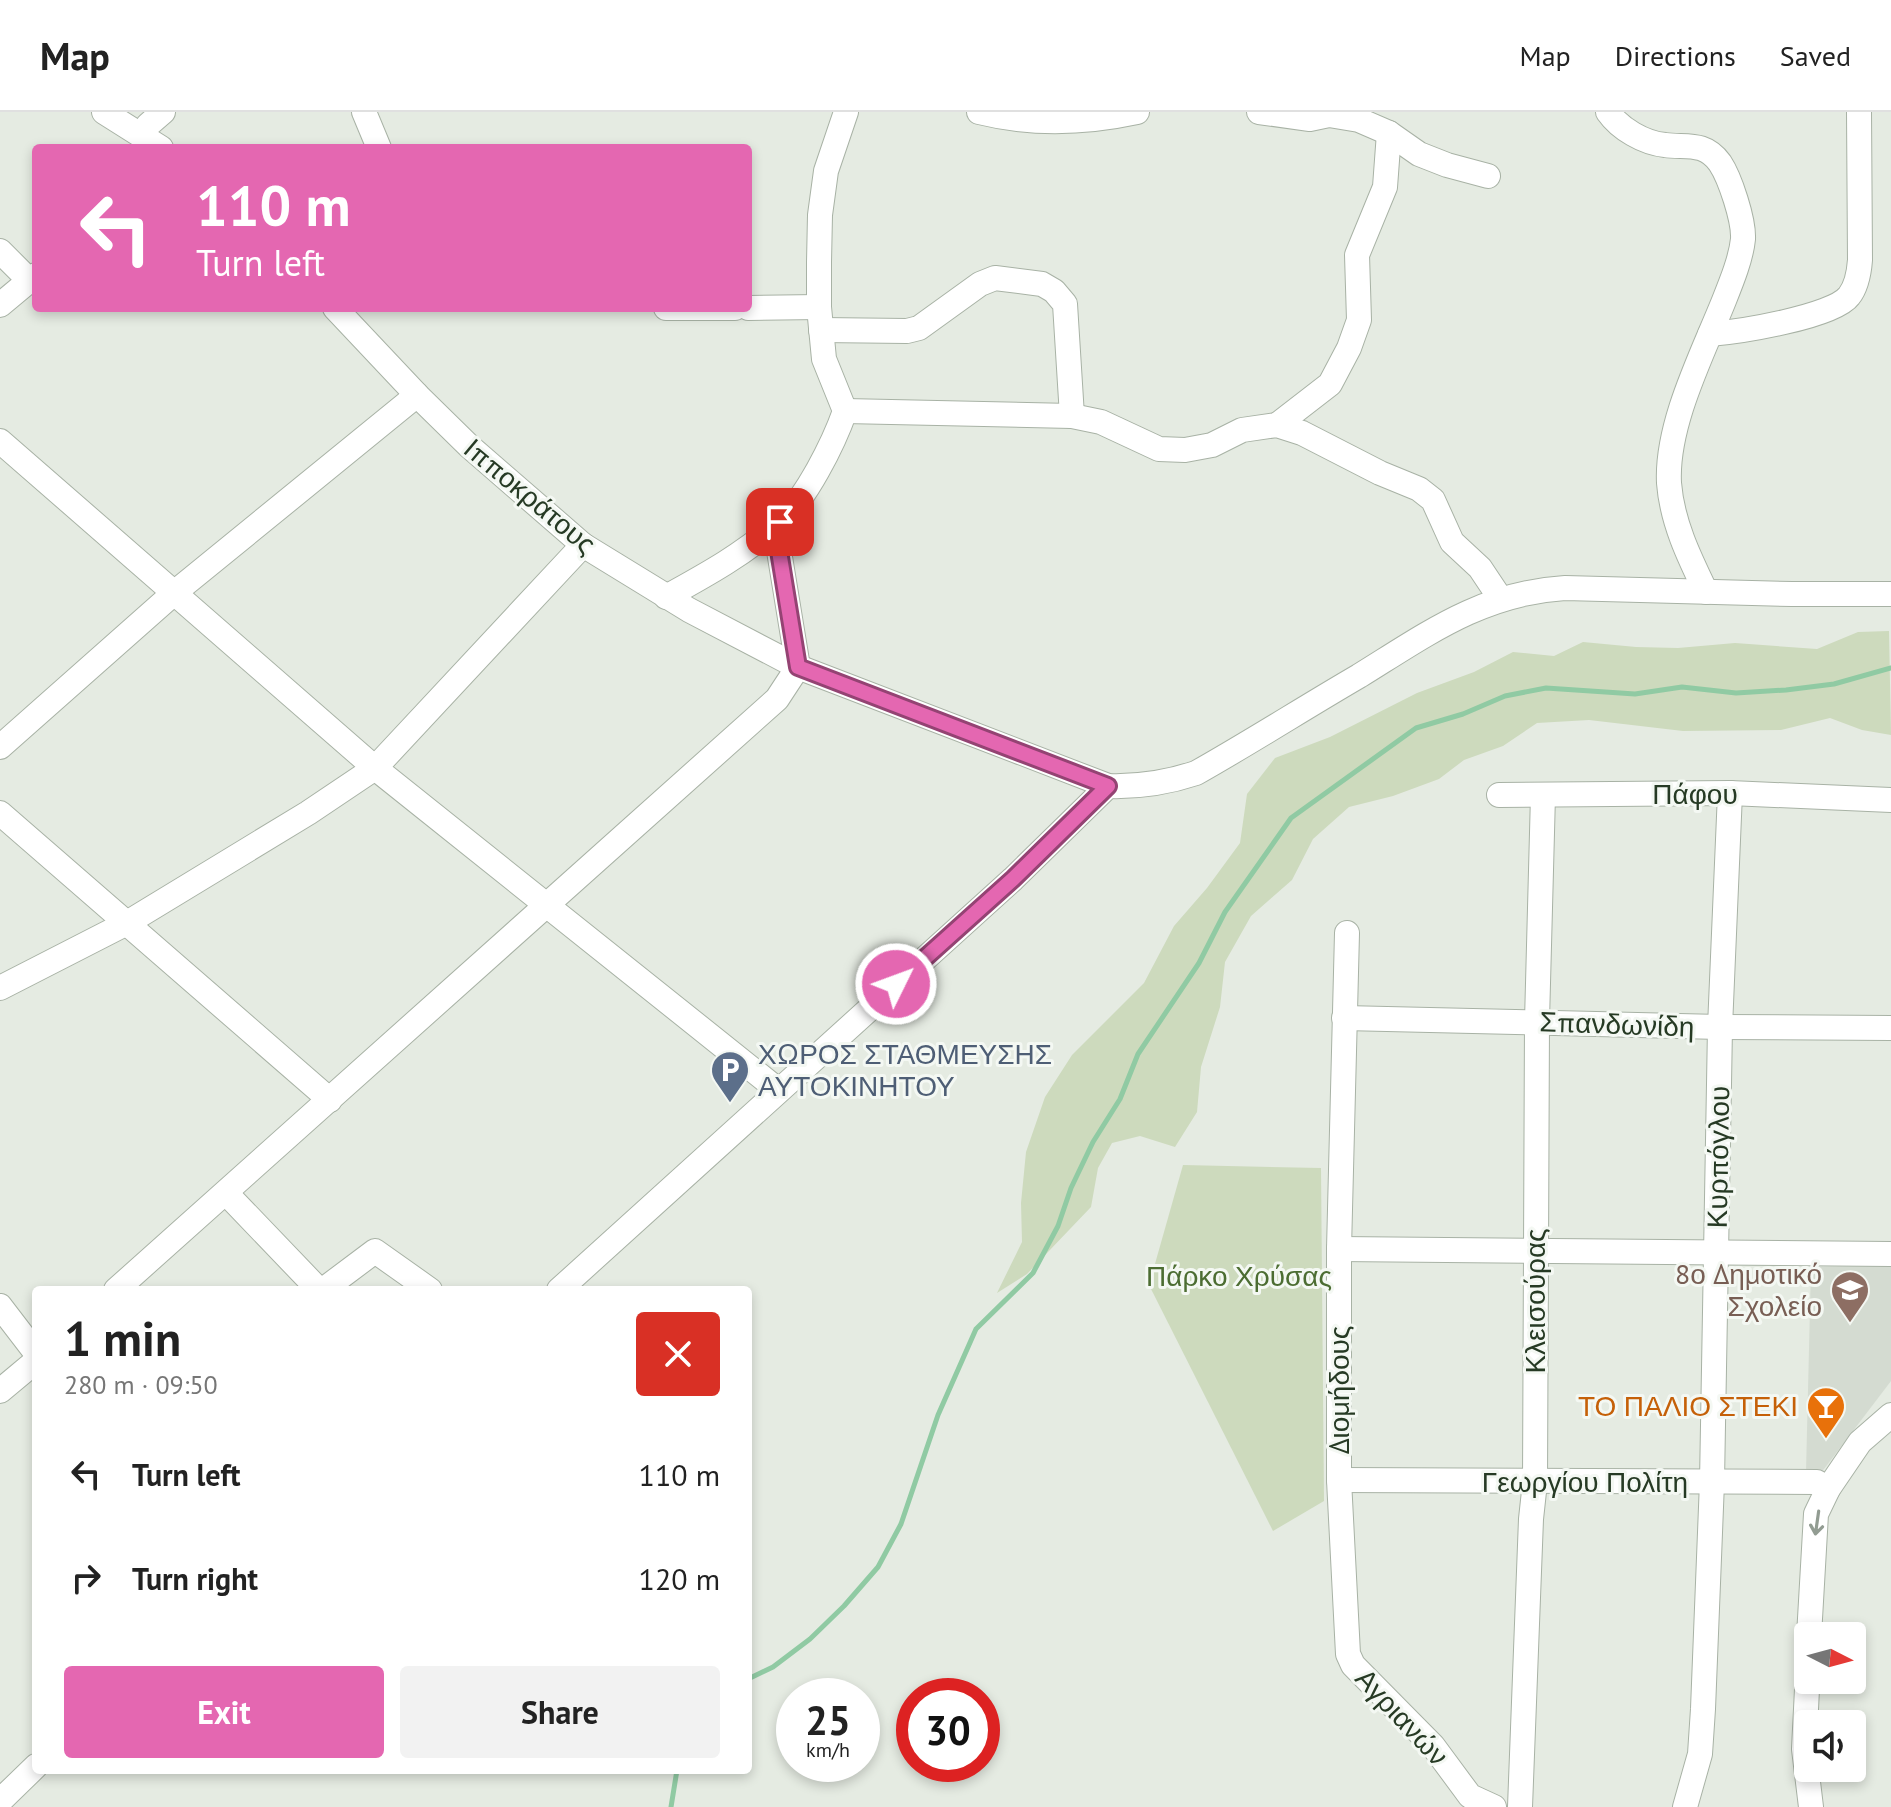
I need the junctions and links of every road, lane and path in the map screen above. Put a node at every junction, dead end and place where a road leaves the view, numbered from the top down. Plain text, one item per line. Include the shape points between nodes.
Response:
1 (104, 112) edge
2 (364, 112) edge
3 (846, 112) edge
4 (979, 112) edge
5 (1137, 112) edge
6 (1259, 112) edge
7 (1608, 112) edge
8 (1859, 112) edge
9 (1329, 114) edge
10 (148, 130) edge
11 (1389, 133) junction
12 (164, 144) edge
13 (377, 144) edge
14 (1488, 176) dead end
15 (0, 251) edge
16 (32, 277) edge
17 (32, 279) edge
18 (0, 305) edge
19 (752, 309) edge
20 (339, 312) edge
21 (820, 318) junction
22 (1710, 334) junction
23 (417, 395) junction
24 (845, 411) junction
25 (1072, 416) junction
26 (1277, 425) junction
27 (0, 441) edge
28 (780, 522) junction
29 (583, 545) junction
30 (1706, 592) junction
31 (174, 593) junction
32 (1891, 594) edge
33 (666, 597) junction
34 (1500, 598) junction
35 (798, 667) junction
36 (0, 747) edge
37 (375, 768) junction
38 (1108, 786) junction
39 (1730, 793) junction
40 (1499, 795) dead end
41 (1543, 795) junction
42 (1891, 800) edge
43 (0, 813) edge
44 (547, 904) junction
45 (127, 923) junction
46 (1347, 933) dead end
47 (0, 988) edge
48 (1344, 1018) junction
49 (1537, 1021) junction
50 (1720, 1027) junction
51 (1891, 1028) edge
52 (778, 1090) junction
53 (330, 1100) junction
54 (226, 1193) junction
55 (1339, 1249) junction
56 (1717, 1251) junction
57 (1535, 1252) junction
58 (1891, 1254) edge
59 (121, 1286) edge
60 (317, 1286) edge
61 (327, 1286) edge
62 (424, 1286) edge
63 (563, 1286) edge
64 (0, 1306) edge
65 (32, 1348) edge
66 (32, 1364) edge
67 (0, 1391) edge
68 (1891, 1415) edge
69 (1339, 1480) junction
70 (1535, 1482) junction
71 (1712, 1482) junction
72 (1828, 1489) junction
73 (1810, 1622) edge
74 (1348, 1654) joint
75 (1807, 1694) edge
76 (32, 1770) edge
77 (0, 1801) edge
78 (1494, 1807) edge
79 (1520, 1807) edge
80 (1685, 1807) edge
81 (1811, 1807) edge

1 - 10 street
2 - 13 street
3 - 21 street via 826,171 820,215
4 - 5 street via 1036,121
6 - 9 street via 1310,119
7 - 22 street via 1636,136 1664,145 1690,144 1719,163 1741,217 1743,239
8 - 22 street via 1859,277 1848,298 1751,331
9 - 11 street
10 - 12 street
11 - 14 street via 1419,154
11 - 26 street via 1385,187 1357,255 1359,320 1349,348 1330,384
15 - 16 street
17 - 18 street
19 - 21 street
20 - 23 street, Ιπποκράτους
21 - 24 street via 824,359
21 - 25 street via 907,331 995,278 1042,284 1065,304
22 - 30 street via 1679,418 1669,481 1685,550
23 - 29 street, Ιπποκράτους
23 - 31 street
24 - 25 street
24 - 28 street via 835,439
25 - 26 street via 1101,422 1159,449 1212,445 1242,430
26 - 34 street via 1419,489 1433,500 1452,542 1480,568
27 - 31 street
28 - 33 street via 738,555
28 - 35 street via 779,551
29 - 33 street, Ιπποκράτους
29 - 37 street
30 - 32 street
30 - 34 street via 1565,588
31 - 36 street
31 - 37 street
33 - 35 street, Ιπποκράτους
34 - 38 street via 1432,631 1196,773 1158,784
35 - 38 street, Ιπποκράτους
35 - 44 street via 777,699
37 - 44 street
37 - 45 street
38 - 52 street via 1013,879
39 - 41 street, Πάφου
39 - 42 street, Πάφου
39 - 50 street, Κυρπόγλου
40 - 41 street, Πάφου
41 - 49 street, Κλεισούρας
43 - 45 street
44 - 52 street
44 - 53 street
45 - 47 street
45 - 53 street
46 - 48 street, Διομήδους
48 - 49 street, Σπανδωνίδη
48 - 55 street, Διομήδους
49 - 50 street, Σπανδωνίδη
49 - 57 street, Κλεισούρας
50 - 51 street, Σπανδωνίδη
50 - 56 street, Κυρπόγλου
52 - 63 street
53 - 54 street
54 - 59 street
54 - 60 street
55 - 57 street
55 - 69 street, Διομήδους
56 - 57 street
56 - 58 street
56 - 71 street, Κυρπόγλου
57 - 70 street, Κλεισούρας
61 - 62 street via 375,1251
64 - 65 street
66 - 67 street
68 - 72 street via 1860,1442
69 - 70 street, Γεωργίου Πολίτη
69 - 74 street, Διομήδους
70 - 71 street, Γεωργίου Πολίτη
70 - 79 street, Κλεισούρας
71 - 72 street, Γεωργίου Πολίτη via 1817,1482
71 - 80 street, Κυρπόγλου via 1700,1754
72 -> 73 street via 1816,1514
74 - 78 street, Αγριανών via 1433,1746 1470,1796
75 - 81 street via 1804,1749
76 - 77 street

